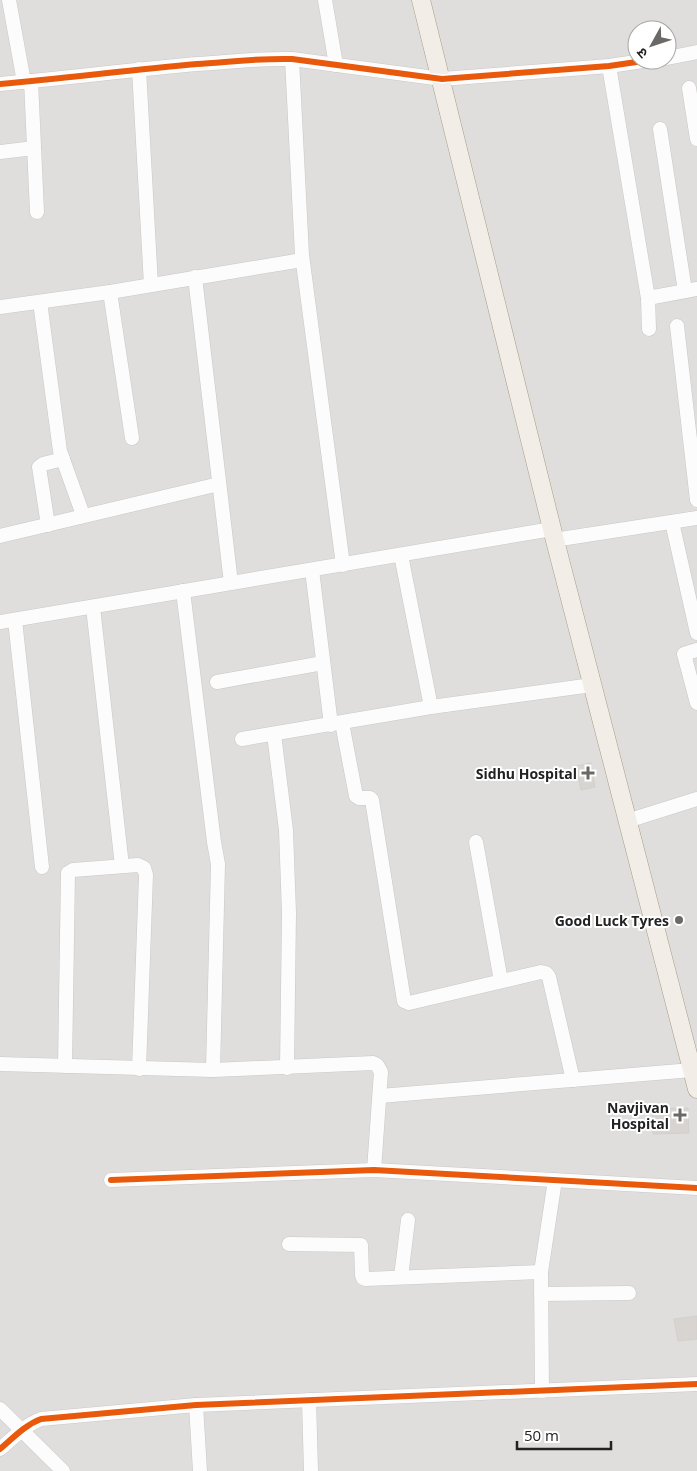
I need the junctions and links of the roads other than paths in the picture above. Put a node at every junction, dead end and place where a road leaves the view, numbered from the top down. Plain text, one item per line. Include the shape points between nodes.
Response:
1 (9, 0) edge
2 (325, 0) edge
3 (421, 0) edge
4 (697, 52) edge
5 (677, 56) edge
6 (292, 59) junction
7 (627, 63) edge
8 (336, 66) junction
9 (609, 66) junction
10 (139, 69) junction
11 (442, 79) junction
12 (28, 82) junction
13 (0, 84) edge
14 (689, 88) dead end
15 (660, 129) dead end
16 (697, 139) edge
17 (34, 148) junction
18 (0, 152) edge
19 (37, 212) dead end
20 (302, 260) junction
21 (195, 277) junction
22 (151, 285) junction
23 (691, 290) edge
24 (110, 292) junction
25 (648, 298) junction
26 (40, 302) junction
27 (0, 307) edge
28 (677, 326) dead end
29 (649, 329) dead end
30 (132, 438) dead end
31 (63, 459) junction
32 (219, 484) junction
33 (697, 500) edge
34 (83, 516) junction
35 (697, 518) edge
36 (672, 522) junction
37 (48, 525) junction
38 (553, 535) junction
39 (0, 536) edge
40 (401, 555) junction
41 (343, 565) junction
42 (312, 570) junction
43 (231, 583) junction
44 (183, 591) junction
45 (93, 606) junction
46 (16, 620) junction
47 (0, 622) edge
48 (697, 632) edge
49 (697, 650) edge
50 (323, 663) junction
51 (217, 682) dead end
52 (592, 685) junction
53 (697, 703) edge
54 (431, 707) junction
55 (337, 724) junction
56 (274, 734) junction
57 (242, 739) dead end
58 (697, 800) edge
59 (627, 821) junction
60 (476, 842) dead end
61 (122, 866) junction
62 (42, 867) dead end
63 (501, 982) junction
64 (0, 1064) edge
65 (65, 1066) junction
66 (287, 1068) junction
67 (139, 1069) junction
68 (214, 1070) junction
69 (692, 1070) junction
70 (573, 1080) junction
71 (697, 1088) edge
72 (380, 1096) junction
73 (374, 1170) junction
74 (112, 1180) dead end
75 (555, 1180) junction
76 (697, 1188) edge
77 (408, 1220) dead end
78 (289, 1244) dead end
79 (541, 1272) junction
80 (401, 1277) junction
81 (541, 1294) junction
82 (629, 1294) dead end
83 (697, 1384) edge
84 (542, 1390) junction
85 (309, 1400) junction
86 (196, 1405) junction
87 (0, 1408) edge
88 (23, 1430) junction
89 (0, 1449) edge
90 (63, 1471) edge
91 (200, 1471) edge
92 (311, 1471) edge

1 - 12 street
2 - 8 street
3 - 11 main road
4 - 5 street
6 - 8 street
6 - 10 street
6 - 20 street
7 - 9 street
8 - 11 street
9 - 11 street
9 - 25 street
10 - 12 street
10 - 22 street
11 - 38 main road
12 - 13 street
12 - 17 street
14 - 16 street
15 - 23 street
17 - 18 street
17 - 19 street
20 - 21 street
20 - 41 street
21 - 22 street
21 - 32 street
22 - 24 street
23 - 25 street
24 - 26 street
24 - 30 street
25 - 29 street
26 - 27 street
26 - 31 street
28 - 33 street
31 - 34 street
31 - 37 street via 40,467
32 - 34 street
32 - 43 street
34 - 37 street
35 - 36 street
36 - 38 street
36 - 48 street
37 - 39 street
38 - 40 street
38 - 52 main road
40 - 41 street
40 - 54 street
41 - 42 street
42 - 43 street
42 - 50 street
43 - 44 street
44 - 45 street
44 - 68 street via 218,864
45 - 46 street
45 - 61 street
46 - 47 street
46 - 62 street
49 - 53 street via 684,654
50 - 51 street
50 - 55 street
52 - 54 street
52 - 59 main road
54 - 55 street
55 - 56 street
55 - 63 street via 356,796 372,800 404,1001 409,1003
56 - 57 street
56 - 66 street via 286,830 289,913
58 - 59 street
59 - 69 main road
60 - 63 street
61 - 65 street via 68,873
61 - 67 street via 138,865 146,872
63 - 70 street via 541,972 547,974
64 - 65 street
65 - 67 street
66 - 68 street
66 - 72 street via 372,1063 381,1072
67 - 68 street
69 - 70 street
69 - 71 main road
70 - 72 street
72 - 73 street
73 - 74 street
73 - 75 street
75 - 76 street
75 - 79 street
77 - 80 street
78 - 80 street via 360,1244 363,1278
79 - 80 street
79 - 81 street
81 - 82 street
81 - 84 street
83 - 84 street
84 - 85 street
85 - 86 street
85 - 92 street
86 - 88 street via 41,1419
86 - 91 street
87 - 88 street
88 - 89 street
88 - 90 street

